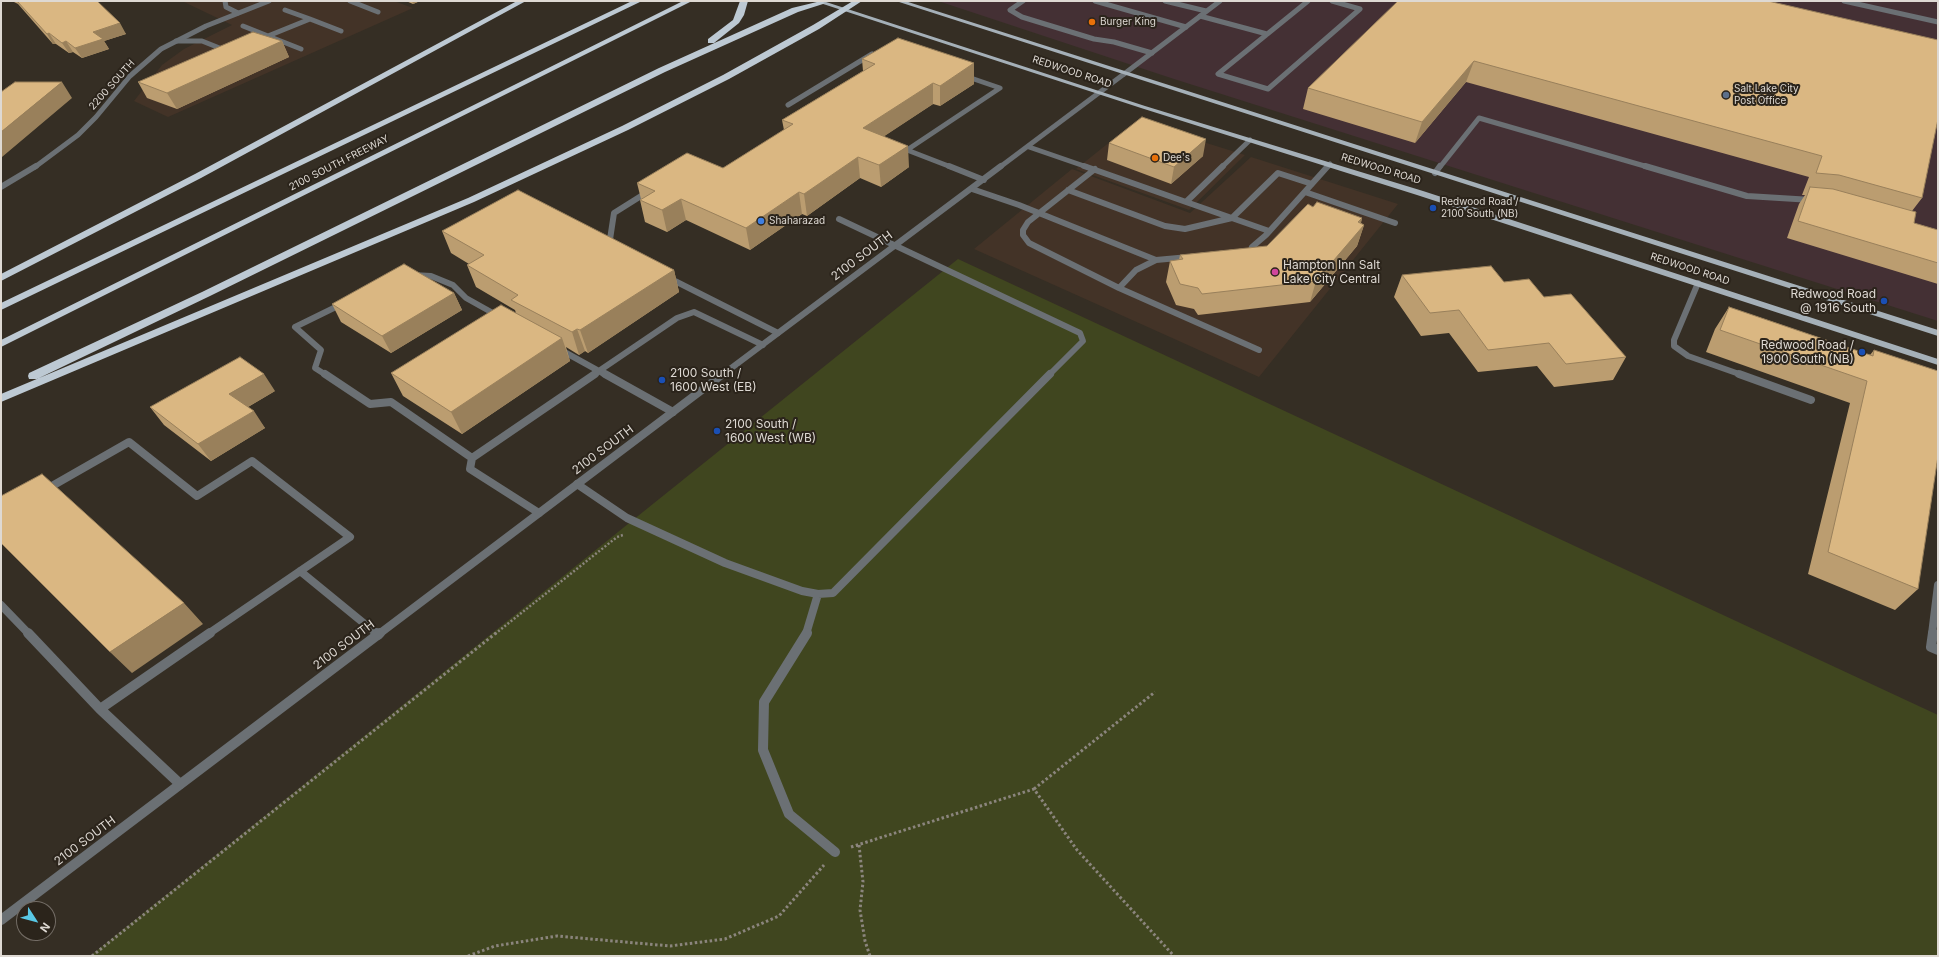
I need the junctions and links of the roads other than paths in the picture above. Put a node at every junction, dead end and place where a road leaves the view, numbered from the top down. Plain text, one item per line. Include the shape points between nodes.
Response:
1 (225, 1) edge
2 (269, 1) edge
3 (350, 1) edge
4 (521, 1) edge
5 (638, 1) edge
6 (688, 1) edge
7 (744, 1) edge
8 (858, 1) edge
9 (899, 1) edge
10 (1024, 1) edge
11 (1095, 1) edge
12 (1165, 1) edge
13 (1220, 1) edge
14 (1308, 1) edge
15 (1332, 1) edge
16 (1844, 1) edge
17 (819, 2) edge
18 (286, 10) dead end
19 (1206, 11) junction
20 (378, 12) dead end
21 (238, 13) junction
22 (1200, 16) junction
23 (310, 19) junction
24 (1938, 22) edge
25 (243, 26) dead end
26 (1186, 27) junction
27 (340, 31) dead end
28 (1267, 34) junction
29 (268, 36) junction
30 (176, 41) junction
31 (255, 42) edge
32 (236, 49) edge
33 (301, 49) dead end
34 (876, 52) edge
35 (1152, 53) junction
36 (662, 70) junction
37 (956, 73) edge
38 (1124, 74) junction
39 (1100, 92) junction
40 (788, 105) dead end
41 (1250, 140) junction
42 (1029, 147) junction
43 (1330, 164) junction
44 (1095, 169) junction
45 (1435, 173) junction
46 (984, 180) junction
47 (1312, 184) junction
48 (658, 186) edge
49 (1, 187) edge
50 (972, 189) junction
51 (1068, 190) junction
52 (1305, 192) junction
53 (1816, 200) edge
54 (1186, 202) junction
55 (1039, 213) junction
56 (1232, 218) junction
57 (839, 219) dead end
58 (1395, 223) dead end
59 (1269, 231) junction
60 (896, 245) junction
61 (1252, 246) edge
62 (619, 252) edge
63 (1194, 257) edge
64 (1156, 260) junction
65 (659, 273) edge
66 (1, 278) edge
67 (402, 278) edge
68 (1698, 283) junction
69 (1119, 288) junction
70 (352, 299) edge
71 (1, 308) edge
72 (508, 321) edge
73 (778, 333) junction
74 (1938, 333) edge
75 (1, 344) edge
76 (550, 344) edge
77 (763, 345) junction
78 (1260, 350) dead end
79 (1938, 362) edge
80 (598, 371) junction
81 (1, 391) edge
82 (1, 398) edge
83 (1811, 400) dead end
84 (673, 412) junction
85 (472, 458) junction
86 (578, 484) junction
87 (35, 496) edge
88 (539, 513) junction
89 (300, 571) junction
90 (1938, 585) edge
91 (818, 594) junction
92 (1, 605) edge
93 (378, 635) junction
94 (1938, 650) edge
95 (100, 709) junction
96 (180, 784) junction
97 (835, 852) road end
98 (1, 920) edge

1 - 21 street via 226,7
2 - 21 street, 2200 SOUTH
3 - 20 street
4 - 66 highway via 211,170
5 - 71 highway, 2100 SOUTH FREEWAY
6 - 75 highway, 2100 SOUTH FREEWAY
7 - 36 highway via 740,14 727,30
8 - 82 highway via 726,77 472,200
9 - 38 main road, REDWOOD ROAD
10 - 35 street via 1010,10 1022,17 1094,39
11 - 26 street
12 - 19 street
13 - 19 street, 2100 SOUTH
14 - 28 street
15 - 28 street via 1360,9 1268,90 1218,74
16 - 24 street
17 - 36 highway via 795,10
17 - 39 main road, REDWOOD ROAD
18 - 23 street
19 - 22 street, 2100 SOUTH
21 - 30 street, 2200 SOUTH
22 - 26 street, 2100 SOUTH
22 - 28 street
23 - 27 street
23 - 29 street
25 - 29 street
26 - 35 street, 2100 SOUTH
29 - 31 street
29 - 33 street
30 - 32 street via 202,41 229,52
30 - 49 street, 2200 SOUTH via 146,61 130,76 78,135 37,166
34 - 40 street
35 - 38 street, 2100 SOUTH
36 - 81 highway
37 - 46 street via 1000,88 907,150
38 - 39 street, 2100 SOUTH
38 - 45 main road, REDWOOD ROAD
39 - 41 main road, REDWOOD ROAD
39 - 42 street, 2100 SOUTH
41 - 43 main road, REDWOOD ROAD
41 - 54 street
42 - 44 street
42 - 46 street, 2100 SOUTH
43 - 47 street
43 - 68 main road, REDWOOD ROAD
44 - 51 street
44 - 54 street
45 - 53 street via 1479,118 1748,196
45 - 74 main road, REDWOOD ROAD
46 - 50 street, 2100 SOUTH
47 - 52 street
47 - 56 street via 1278,173
48 - 62 street via 614,213 609,246
50 - 55 street
50 - 60 street, 2100 SOUTH
51 - 55 street
51 - 56 street via 1165,226 1186,229
52 - 58 street
52 - 59 street
54 - 56 street
55 - 64 street
55 - 69 street via 1023,230 1023,235 1029,243
56 - 59 street
57 - 60 street
59 - 61 street
60 - 73 street, 2100 SOUTH
60 - 91 street via 1080,333 1083,341 833,593
63 - 64 street
64 - 69 street via 1136,270
65 - 73 street
67 - 72 street via 409,275 431,276 453,285 466,298
68 - 79 main road, REDWOOD ROAD
68 - 83 street via 1674,340 1674,346 1693,359
69 - 78 street
70 - 85 street via 295,327 321,350 315,368 370,404 391,402
73 - 77 street, 2100 SOUTH
76 - 80 street
77 - 80 street via 694,312 677,318
77 - 84 street, 2100 SOUTH
80 - 84 street
80 - 85 street
84 - 86 street, 2100 SOUTH
85 - 88 street via 470,469
86 - 88 street, 2100 SOUTH
86 - 91 street via 628,518 646,527 725,563 802,591
87 - 89 street via 129,442 197,496 252,461 350,537
88 - 93 street, 2100 SOUTH
89 - 93 street
89 - 95 street
90 - 94 street via 1931,647
91 - 97 street via 808,631 764,702 764,750 789,814
92 - 95 street
93 - 96 street, 2100 SOUTH
95 - 96 street
96 - 98 street, 2100 SOUTH

